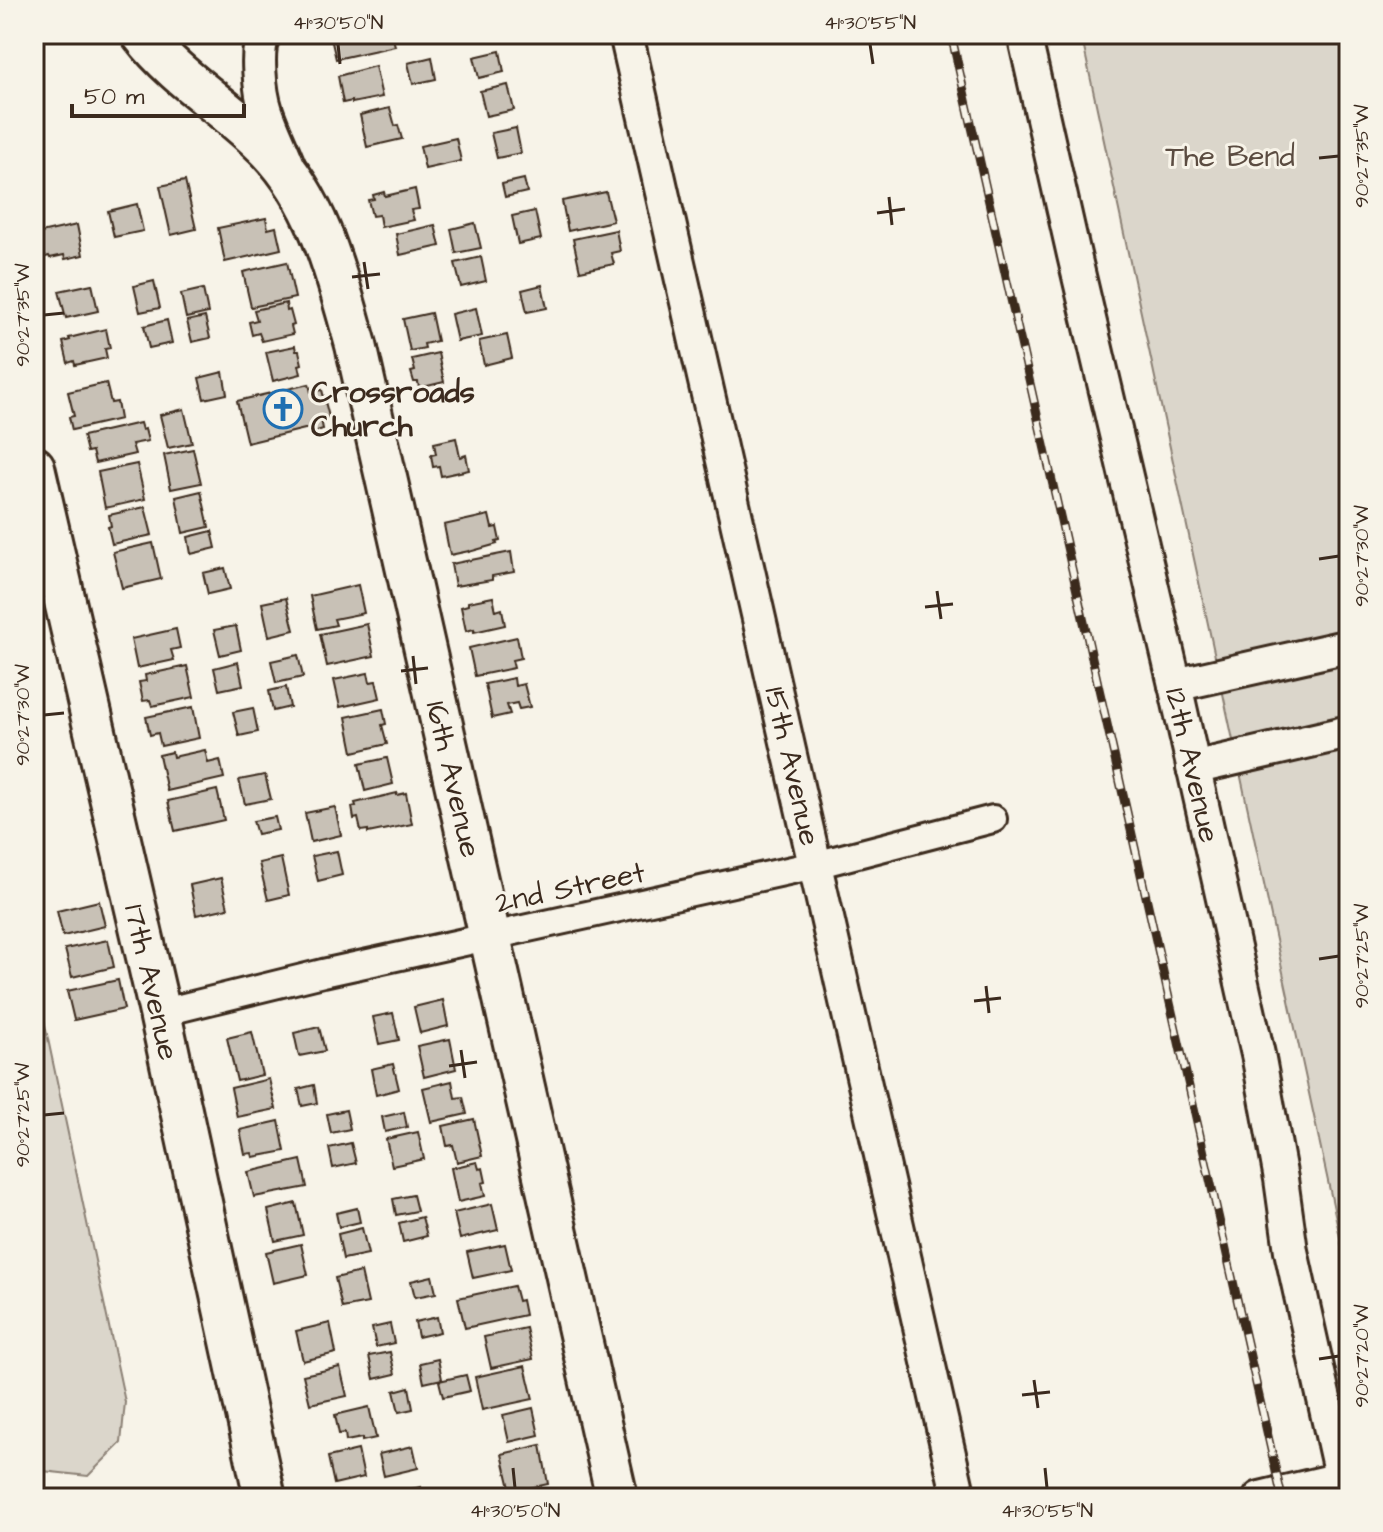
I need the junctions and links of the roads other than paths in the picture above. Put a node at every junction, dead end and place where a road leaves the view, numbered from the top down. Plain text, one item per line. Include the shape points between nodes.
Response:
1 (142, 34) edge
2 (264, 34) edge
3 (626, 34) edge
4 (1024, 34) edge
5 (297, 187) junction
6 (34, 467) edge
7 (1349, 646) edge
8 (1175, 685) junction
9 (1349, 732) edge
10 (1193, 768) junction
11 (993, 819) dead end
12 (815, 865) junction
13 (490, 938) junction
14 (160, 1013) junction
15 (1346, 1484) edge
16 (256, 1493) edge
17 (617, 1498) edge
18 (959, 1498) edge
19 (1260, 1498) edge

1 - 5 main road, 16th Avenue via 271,152
2 - 5 street via 259,64 265,108
3 - 12 street, 15th Avenue
4 - 8 street, 12th Avenue
5 - 13 main road, 16th Avenue via 332,260 356,345
6 - 14 main road, 17th Avenue
7 - 8 street
8 - 10 street, 12th Avenue
9 - 10 street
10 - 15 street, 12th Avenue via 1259,1059 1291,1251
11 - 12 street, 2nd Street
12 - 13 street, 2nd Street
12 - 18 street, 15th Avenue
13 - 14 street, 2nd Street
13 - 17 main road, 16th Avenue
14 - 16 main road, 17th Avenue
15 - 19 street

